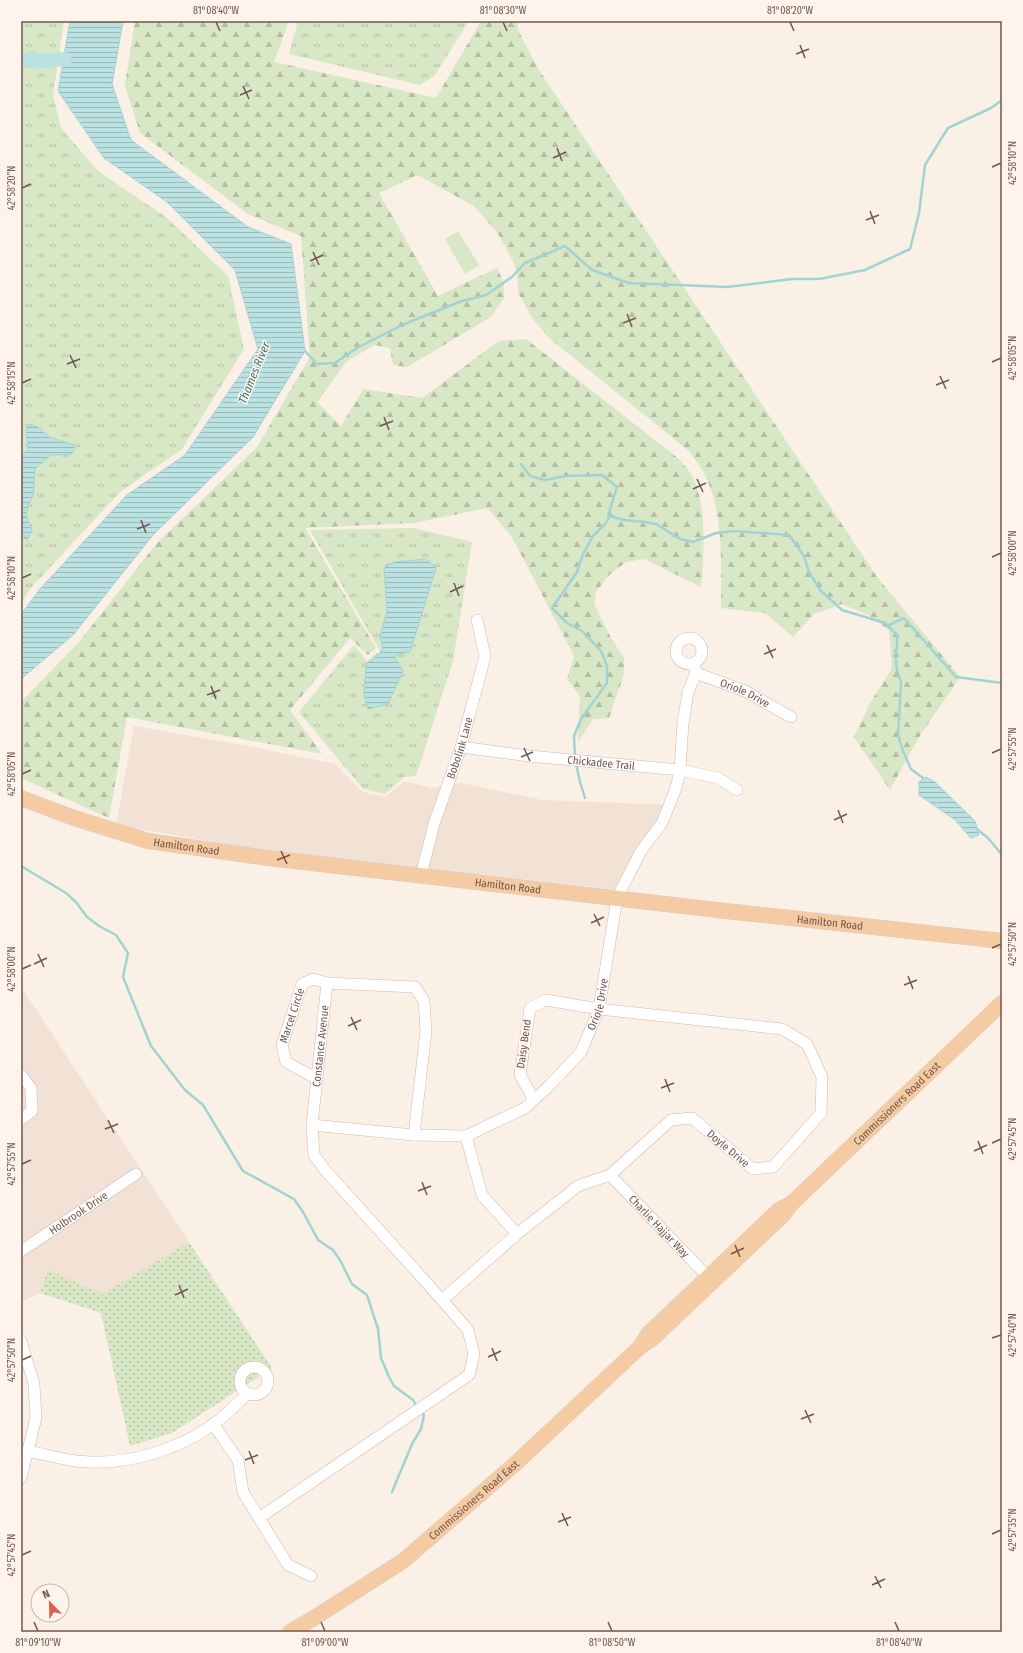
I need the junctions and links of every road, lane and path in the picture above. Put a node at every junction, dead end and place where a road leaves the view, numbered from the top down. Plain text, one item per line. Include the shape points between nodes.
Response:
1 (477, 620) dead end
2 (791, 717) dead end
3 (461, 747) junction
4 (680, 770) junction
5 (737, 790) dead end
6 (21, 798) edge
7 (421, 875) junction
8 (617, 898) junction
9 (1002, 941) edge
10 (327, 983) junction
11 (1002, 1003) edge
12 (599, 1009) junction
13 (21, 1075) edge
14 (317, 1079) junction
15 (534, 1100) junction
16 (21, 1119) edge
17 (312, 1125) junction
18 (414, 1135) junction
19 (466, 1136) junction
20 (136, 1174) dead end
21 (610, 1176) junction
22 (791, 1204) junction
23 (518, 1234) junction
24 (21, 1251) edge
25 (708, 1277) junction
26 (442, 1300) junction
27 (21, 1342) edge
28 (641, 1346) junction
29 (248, 1393) dead end
30 (213, 1424) junction
31 (28, 1451) junction
32 (21, 1478) edge
33 (259, 1518) junction
34 (311, 1576) dead end
35 (290, 1632) edge

1 - 3 street, Bobolink Lane via 485,656
2 - 4 street, Oriole Drive via 745,691 695,668 683,723
3 - 4 street, Chickadee Trail
3 - 7 street, Bobolink Lane via 434,824
4 - 5 street, Chickadee Trail via 718,778
4 - 8 street, Oriole Drive via 676,788 662,823 641,851
6 - 7 main road, Hamilton Road via 148,841 259,857
7 - 8 main road, Hamilton Road
8 - 9 main road, Hamilton Road
8 - 12 street, Oriole Drive
10 - 14 street, Constance Avenue
10 - 14 street, Marcel Circle via 313,979 302,984 282,1045 286,1062
10 - 18 street via 415,987 424,1001 426,1031
11 - 22 main road, Commissioners Road East
12 - 15 street, Oriole Drive via 581,1052
12 - 15 street, Daisy Bend via 546,1000 530,1008 520,1075
12 - 21 street, Doyle Drive via 782,1028 806,1044 822,1076 821,1113 773,1166 753,1169 692,1118 671,1120
13 - 16 street via 31,1088 32,1111
14 - 17 street, Constance Avenue
15 - 19 street, Oriole Drive via 526,1108
17 - 18 street, Oriole Drive
17 - 26 street, Constance Avenue via 314,1155 325,1170
18 - 19 street, Oriole Drive
19 - 23 street via 482,1195
20 - 24 street, Holbrook Drive
21 - 23 street, Doyle Drive via 578,1186
21 - 25 street, Charlie Hajjar Way
22 - 25 main road, Commissioners Road East via 778,1210
22 - 28 main road, Commissioners Road East via 783,1215 735,1261 652,1339
23 - 26 street, Doyle Drive
25 - 28 main road, Commissioners Road East via 648,1334
26 - 33 street, Constance Avenue via 468,1330 474,1354 469,1375
27 - 31 street via 34,1384 36,1418
28 - 35 main road, Commissioners Road East via 515,1464 403,1561
29 - 30 street
30 - 31 street via 164,1450 118,1461 74,1461
30 - 33 street via 238,1460 243,1492
31 - 32 street
33 - 34 street via 288,1565

